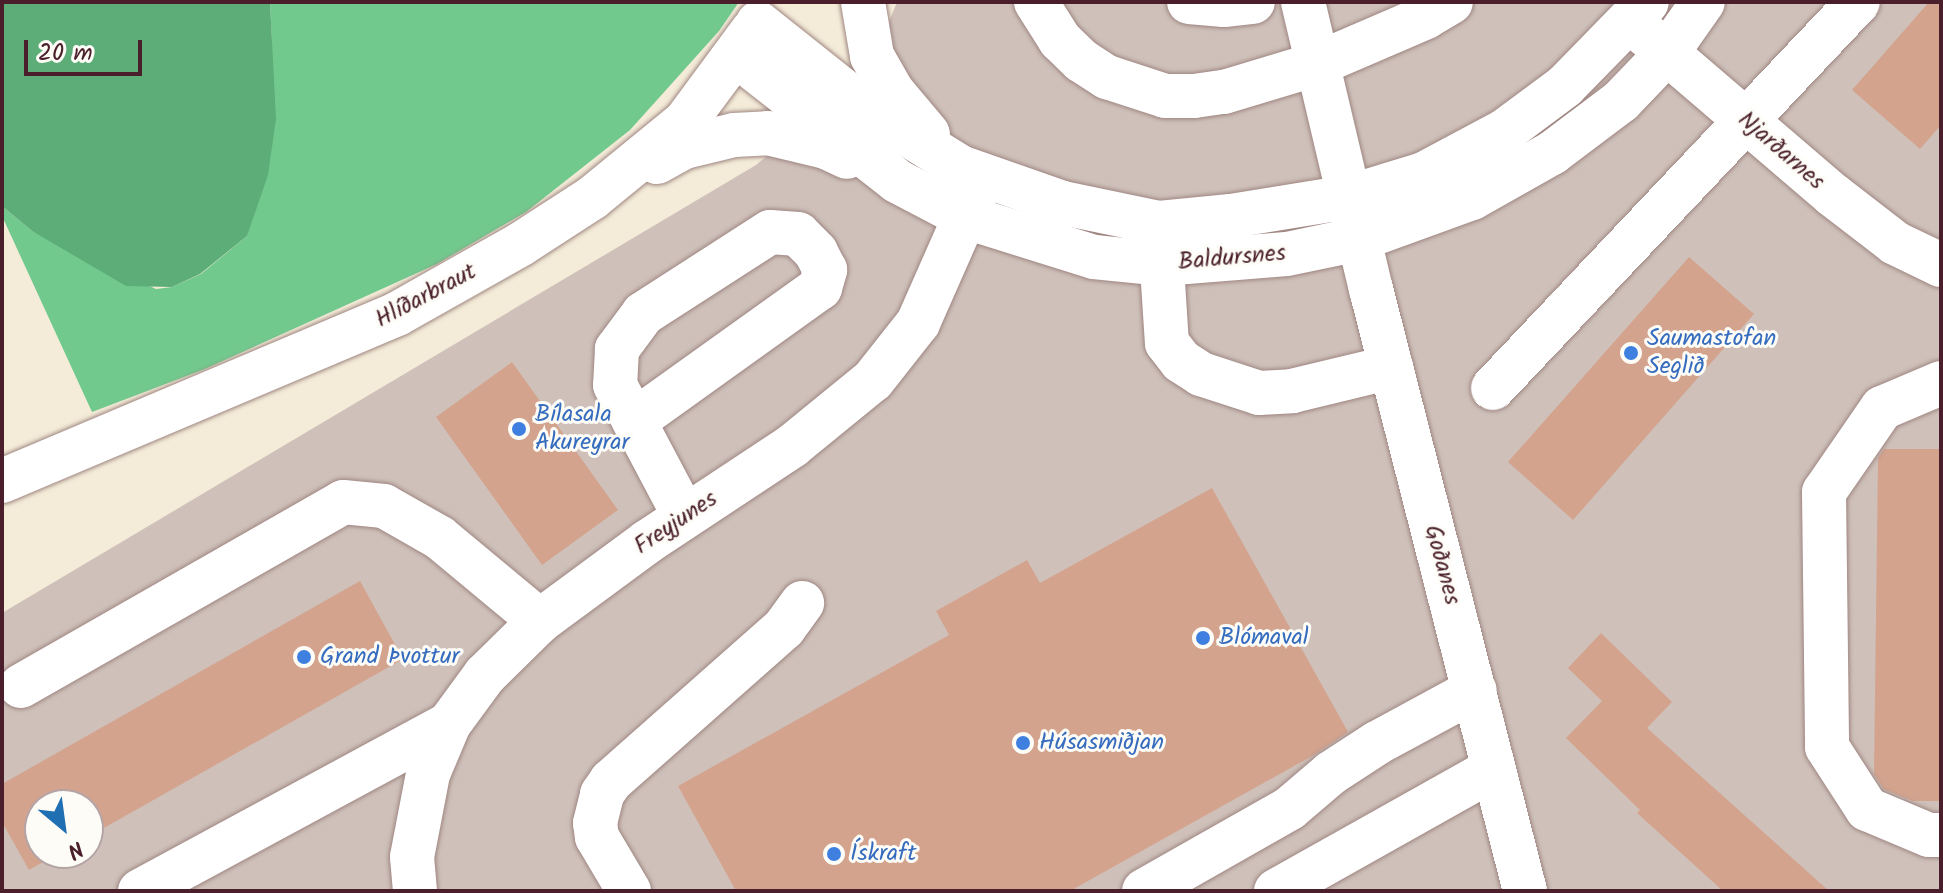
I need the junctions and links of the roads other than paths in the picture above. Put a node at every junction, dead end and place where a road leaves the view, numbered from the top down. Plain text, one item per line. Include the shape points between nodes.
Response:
1 (863, 2) edge
2 (1036, 2) edge
3 (1189, 2) edge
4 (1253, 2) edge
5 (1303, 2) edge
6 (1451, 2) edge
7 (1703, 2) edge
8 (1858, 2) edge
9 (1639, 12) edge
10 (756, 27) edge
11 (1667, 53) junction
12 (1317, 64) junction
13 (1746, 120) junction
14 (971, 171) junction
15 (897, 181) junction
16 (1348, 197) junction
17 (592, 198) junction
18 (966, 217) junction
19 (1359, 239) junction
20 (1161, 244) junction
21 (1941, 265) edge
22 (1391, 367) junction
23 (1941, 383) edge
24 (1493, 388) dead end
25 (634, 421) junction
26 (2, 481) edge
27 (685, 517) junction
28 (802, 603) dead end
29 (540, 621) junction
30 (21, 686) dead end
31 (1475, 690) junction
32 (449, 724) junction
33 (1492, 770) junction
34 (1941, 835) edge
35 (140, 891) edge
36 (415, 891) edge
37 (629, 891) edge
38 (1144, 891) edge
39 (1276, 891) edge
40 (1525, 891) edge

1 - 14 street via 872,56 892,91
2 - 12 street via 1060,40 1082,61 1107,77 1165,96 1224,92
3 - 4 street
5 - 12 street, Goðanes
6 - 12 street
7 - 11 street, Baldursnes
8 - 13 street
9 - 11 street, Njarðarnes
9 - 16 street, Baldursnes via 1565,86 1506,130 1424,174
10 - 14 street, Baldursnes via 865,108
10 - 15 street, Baldursnes
10 - 17 street, Hlíðarbraut via 685,122
11 - 13 street, Njarðarnes
11 - 19 street, Baldursnes via 1621,101 1552,153 1472,198
12 - 16 street, Goðanes
13 - 21 street, Njarðarnes via 1895,243
13 - 24 street
14 - 18 street, Freyjunes
14 - 20 street, Baldursnes
15 - 17 street via 826,147 768,133 684,147
15 - 18 street, Baldursnes
16 - 19 street, Goðanes
16 - 20 street, Baldursnes via 1231,216
17 - 26 street, Hlíðarbraut via 397,314
18 - 20 street, Baldursnes via 1094,257
18 - 27 street, Freyjunes via 918,323 873,380 792,446
19 - 20 street, Baldursnes via 1287,254
19 - 22 street, Goðanes
20 - 22 street via 1167,343 1201,374 1259,393 1292,391
22 - 31 street, Goðanes
23 - 34 street via 1882,408 1824,492 1827,747 1867,809
25 - 25 street via 615,385 617,349 643,314 770,232 798,234 825,270 820,288
25 - 27 street
27 - 29 street, Freyjunes
28 - 37 street via 784,628 602,794 597,837
29 - 30 street via 440,538 384,506 343,502
29 - 32 street, Freyjunes via 485,675
31 - 33 street, Goðanes
31 - 38 street via 1377,743 1290,808
32 - 35 street
32 - 36 street, Freyjunes via 428,774 412,857
33 - 39 street
33 - 40 street, Goðanes

